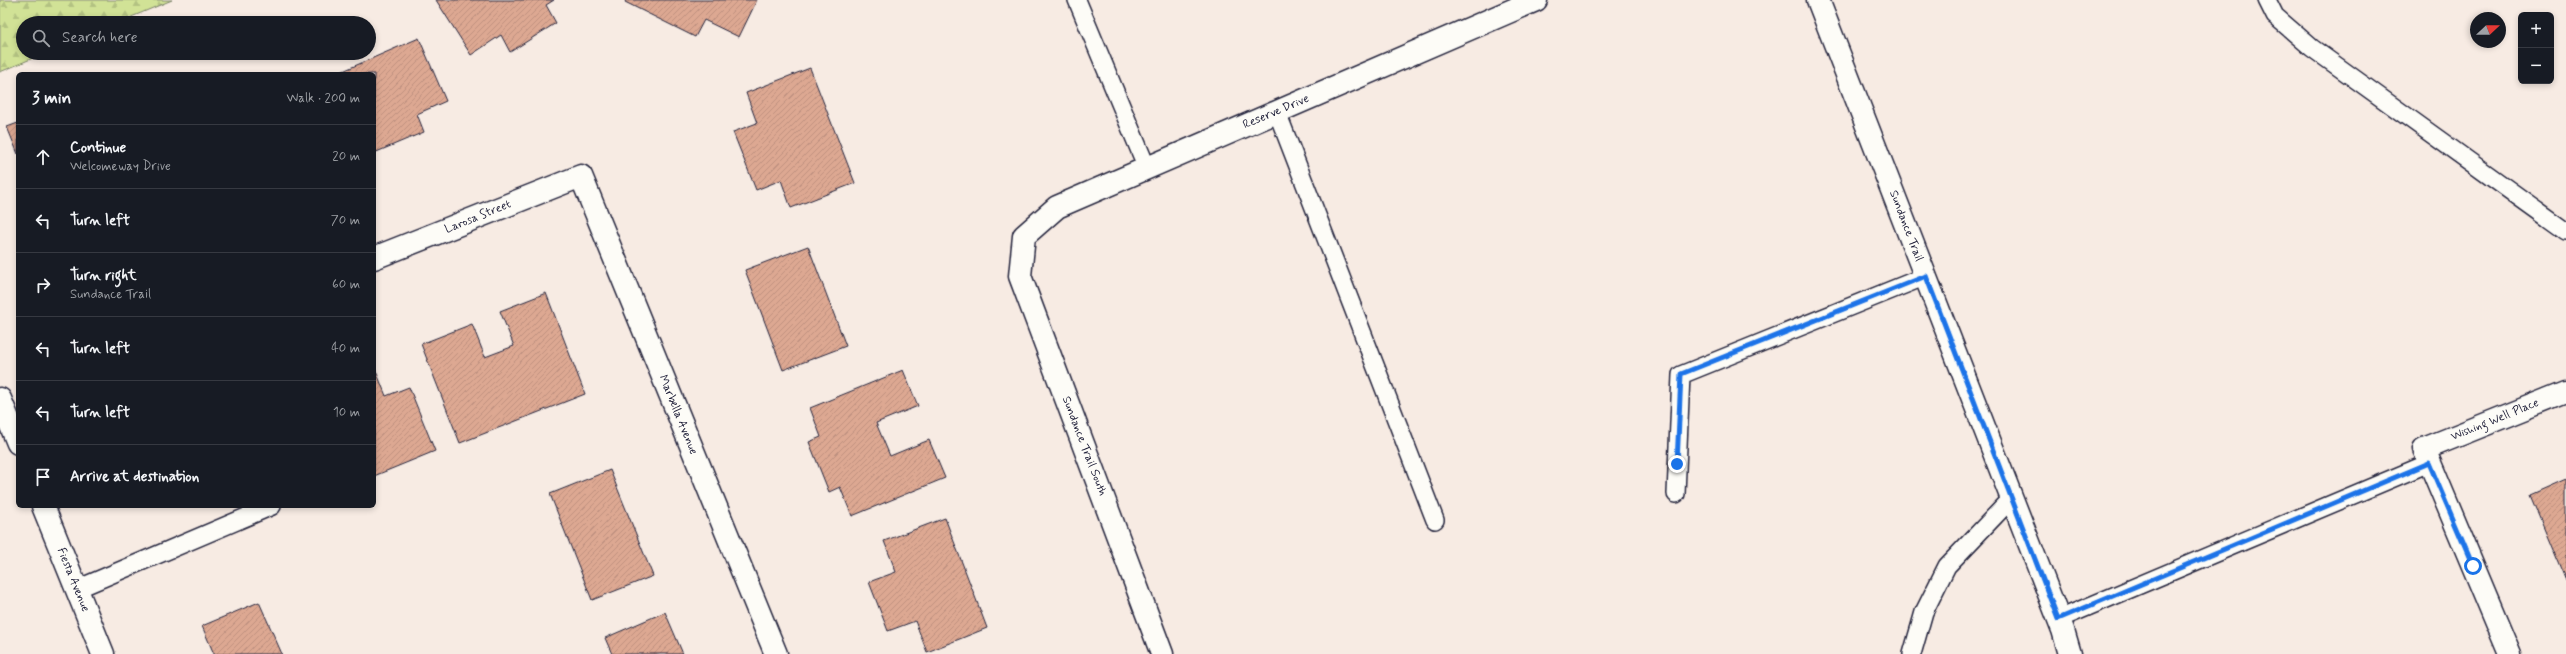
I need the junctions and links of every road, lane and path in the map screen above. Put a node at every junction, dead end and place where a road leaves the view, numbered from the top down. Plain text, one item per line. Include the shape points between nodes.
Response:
1 (1077, 0) edge
2 (1536, 0) edge
3 (1818, 0) edge
4 (2267, 0) edge
5 (1277, 112) junction
6 (1148, 168) junction
7 (581, 176) joint
8 (2566, 231) edge
9 (1024, 236) joint
10 (376, 257) edge
11 (1926, 276) junction
12 (2566, 392) edge
13 (7, 401) edge
14 (16, 435) edge
15 (2426, 456) junction
16 (1676, 494) dead end
17 (2012, 498) junction
18 (44, 508) edge
19 (267, 508) edge
20 (1435, 520) dead end
21 (77, 589) junction
22 (2058, 619) junction
23 (103, 654) edge
24 (776, 654) edge
25 (1162, 654) edge
26 (1912, 654) edge
27 (2070, 654) edge
28 (2510, 654) edge

1 - 6 lane
2 - 5 street, Reserve Drive
3 - 11 street, Sundance Trail
4 - 8 lane via 2275,16 2312,48
5 - 6 street, Reserve Drive
5 - 20 lane
6 - 9 street, Reserve Drive via 1057,207
7 - 10 street, Larosa Street
7 - 24 street, Marbella Avenue
9 - 25 street, Sundance Trail South via 1020,276
11 - 16 lane via 1681,374
11 - 17 street, Sundance Trail
12 - 15 street, Wishing Well Place
13 - 14 street
15 - 22 lane
15 - 28 street
17 - 22 street, Sundance Trail
17 - 26 lane via 1947,566 1924,612
18 - 21 street, Fiesta Avenue
19 - 21 lane
21 - 23 street, Fiesta Avenue
22 - 27 street, Sundance Trail

